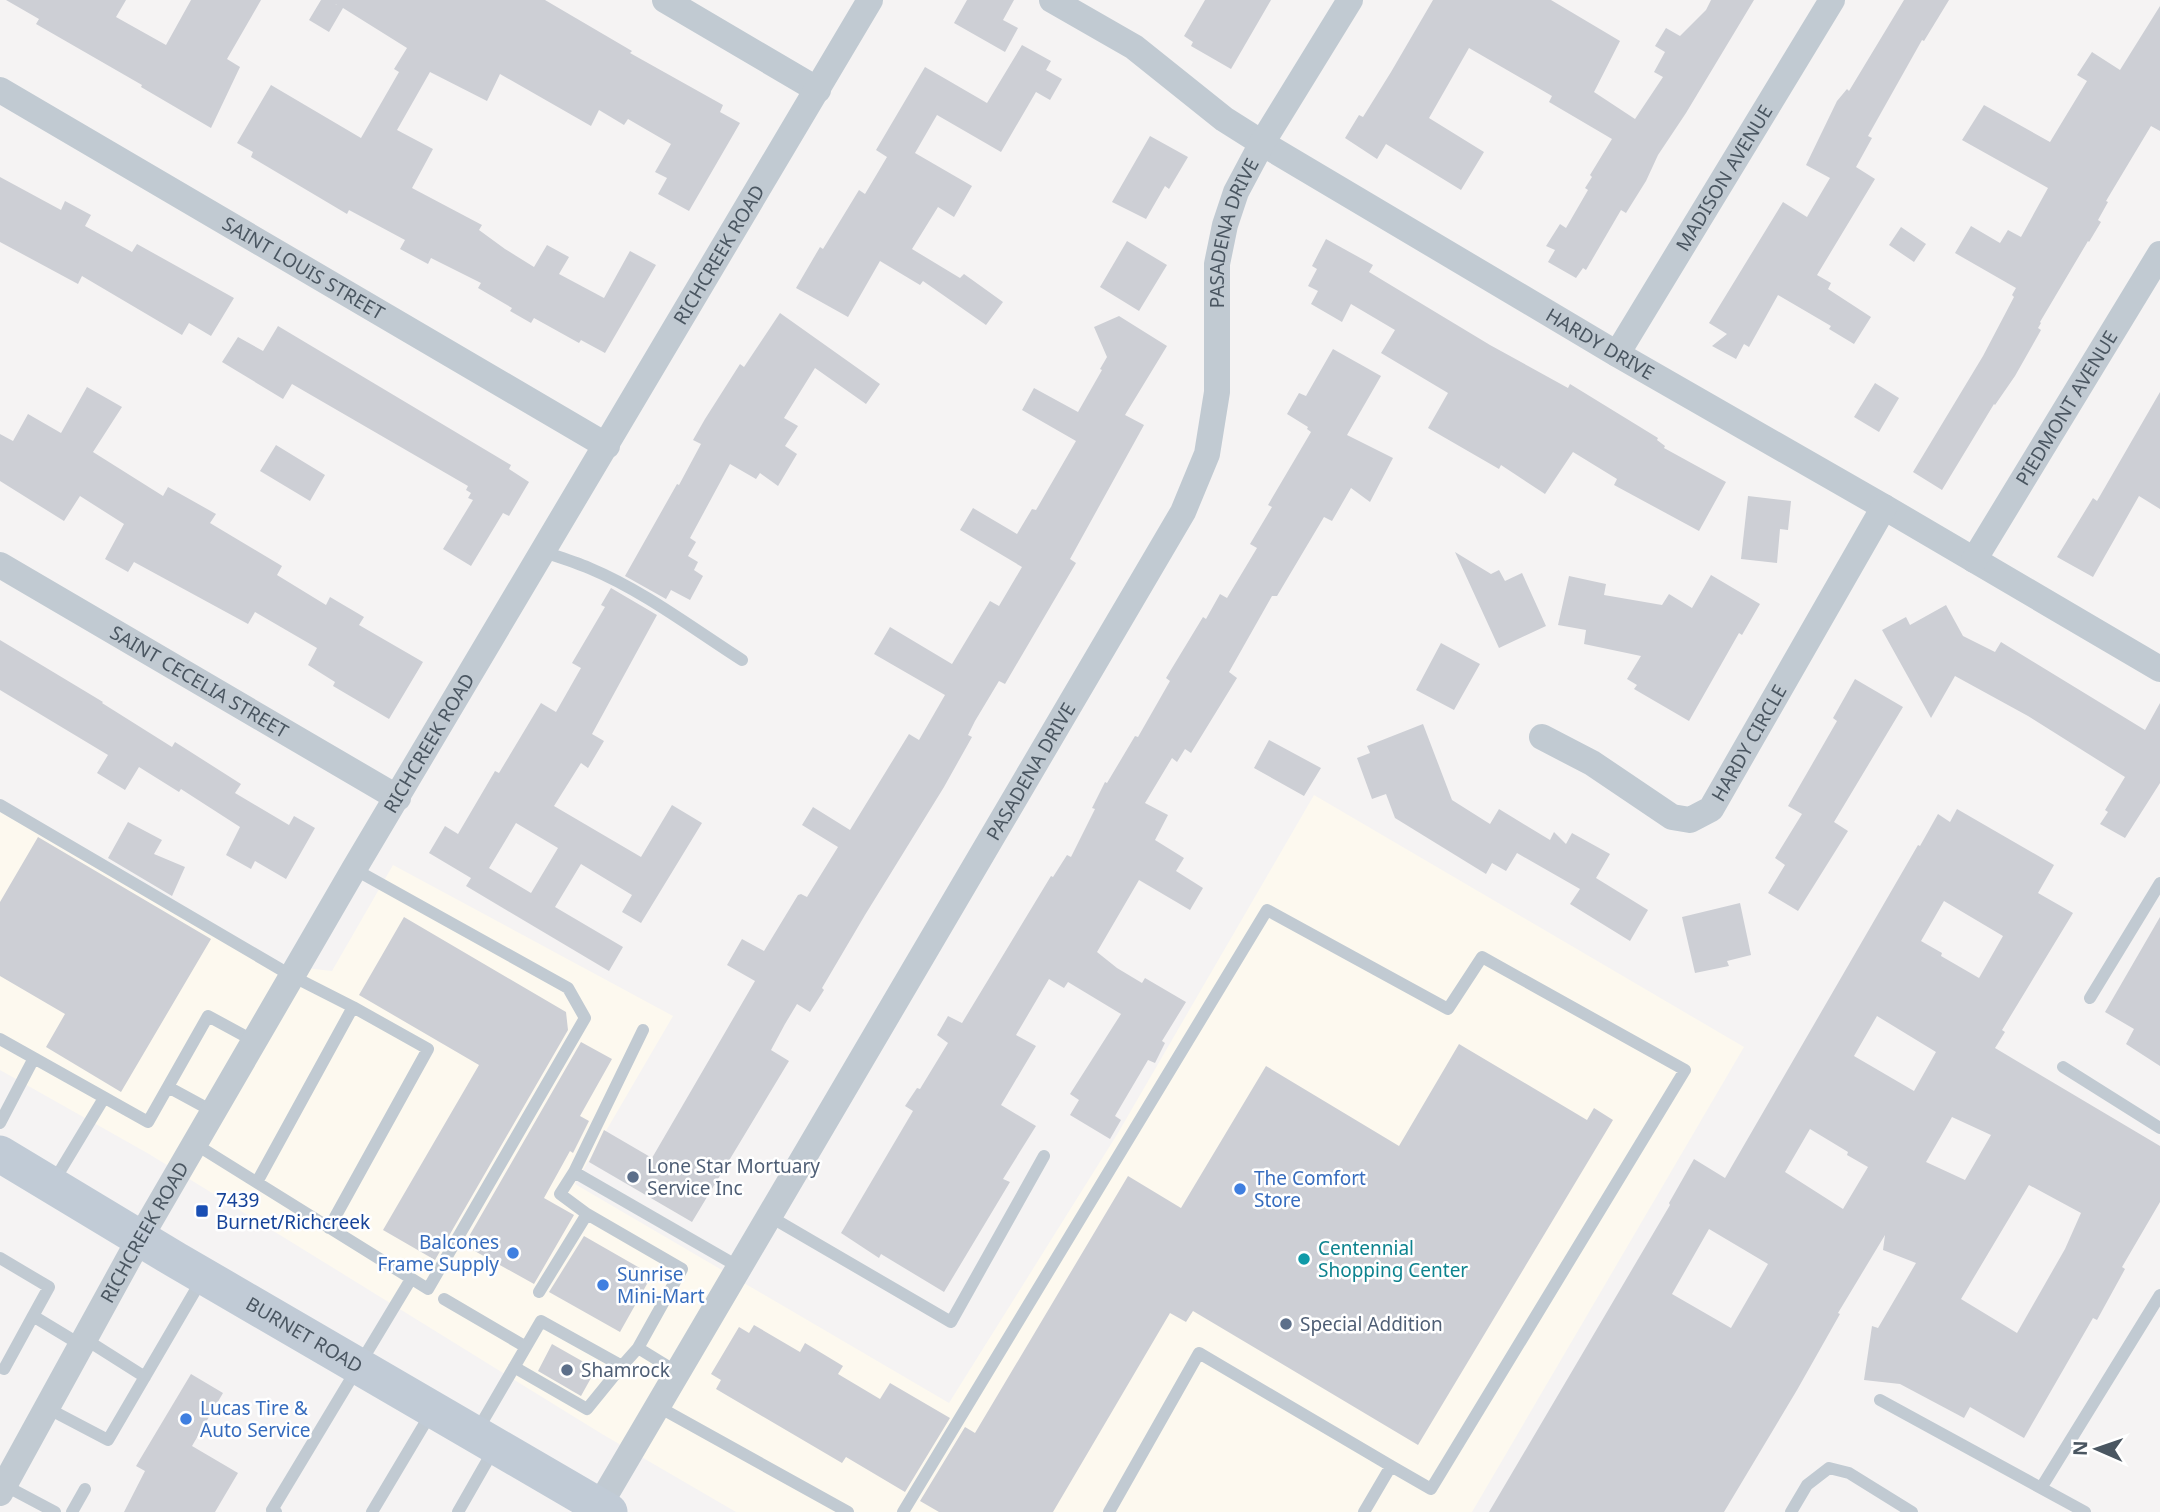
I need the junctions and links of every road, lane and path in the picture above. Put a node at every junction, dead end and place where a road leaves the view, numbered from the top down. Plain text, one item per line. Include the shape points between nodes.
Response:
1 (665, 0) edge
2 (870, 0) edge
3 (1052, 0) edge
4 (1350, 0) edge
5 (1832, 0) edge
6 (0, 90) edge
7 (818, 90) junction
8 (1262, 143) junction
9 (2160, 254) edge
10 (1617, 354) junction
11 (607, 446) junction
12 (1884, 507) junction
13 (544, 552) junction
14 (1974, 560) junction
15 (0, 565) edge
16 (742, 660) dead end
17 (2160, 669) edge
18 (1542, 737) dead end
19 (398, 799) junction
20 (0, 805) edge
21 (354, 869) junction
22 (2160, 883) edge
23 (292, 976) junction
24 (2090, 998) dead end
25 (353, 1006) junction
26 (643, 1030) dead end
27 (0, 1039) edge
28 (254, 1041) junction
29 (34, 1058) junction
30 (2063, 1067) dead end
31 (169, 1087) junction
32 (104, 1097) junction
33 (214, 1112) junction
34 (0, 1123) edge
35 (2160, 1128) edge
36 (195, 1144) junction
37 (0, 1154) edge
38 (1044, 1156) dead end
39 (574, 1172) junction
40 (257, 1182) junction
41 (52, 1185) junction
42 (587, 1214) junction
43 (769, 1216) junction
44 (329, 1228) junction
45 (140, 1238) junction
46 (0, 1258) edge
47 (739, 1267) junction
48 (204, 1276) junction
49 (411, 1279) junction
50 (540, 1292) dead end
51 (2160, 1295) edge
52 (444, 1299) dead end
53 (33, 1316) junction
54 (83, 1342) junction
55 (526, 1347) junction
56 (638, 1348) junction
57 (359, 1366) junction
58 (622, 1366) junction
59 (514, 1367) junction
60 (4, 1369) dead end
61 (677, 1372) junction
62 (145, 1377) junction
63 (1880, 1400) dead end
64 (657, 1406) junction
65 (47, 1408) junction
66 (434, 1409) junction
67 (486, 1440) junction
68 (1391, 1466) junction
69 (2041, 1488) junction
70 (2, 1489) edge
71 (85, 1489) dead end
72 (604, 1509) edge
73 (840, 1510) edge
74 (55, 1512) edge
75 (72, 1512) edge
76 (276, 1512) edge
77 (372, 1512) edge
78 (458, 1512) edge
79 (903, 1512) edge
80 (1109, 1512) edge
81 (1364, 1512) edge
82 (1791, 1512) edge
83 (1912, 1512) edge
84 (2085, 1512) edge

1 - 7 street
2 - 7 street, RICHCREEK ROAD
3 - 8 street, HARDY DRIVE via 1134,47 1224,119
4 - 8 street, PASADENA DRIVE
5 - 10 street, MADISON AVENUE
6 - 11 street, SAINT LOUIS STREET
7 - 11 street, RICHCREEK ROAD
8 - 10 street, HARDY DRIVE
8 - 43 street, PASADENA DRIVE via 1236,192 1225,225 1217,264 1217,392 1207,454 1183,512
9 - 14 street, PIEDMONT AVENUE
10 - 12 street, HARDY DRIVE
11 - 13 street, RICHCREEK ROAD
12 - 14 street, HARDY DRIVE
12 - 18 street, HARDY CIRCLE via 1711,808 1690,820 1672,817 1592,763
13 - 16 lane via 619,583
13 - 19 street, RICHCREEK ROAD
14 - 17 street, HARDY DRIVE
15 - 19 street, SAINT CECELIA STREET
19 - 21 street, RICHCREEK ROAD
20 - 23 lane
21 - 23 street, RICHCREEK ROAD
21 - 49 lane via 568,988 585,1018 428,1289
22 - 24 lane
23 - 25 lane
23 - 28 street, RICHCREEK ROAD
25 - 40 lane
25 - 44 lane via 428,1049
26 - 39 lane
27 - 29 lane
28 - 31 lane via 208,1016
28 - 33 street, RICHCREEK ROAD
29 - 32 lane
29 - 34 lane
30 - 35 lane
31 - 32 lane via 148,1122
31 - 33 lane
32 - 41 lane
33 - 36 street, RICHCREEK ROAD
36 - 40 lane
36 - 45 street, RICHCREEK ROAD
37 - 41 main road, BURNET ROAD
38 - 43 lane via 951,1322
39 - 42 lane via 560,1194
39 - 47 lane
40 - 44 lane
41 - 45 main road, BURNET ROAD
42 - 50 lane
42 - 56 lane via 682,1269
43 - 47 street, PASADENA DRIVE
44 - 49 lane
45 - 48 main road, BURNET ROAD
45 - 54 street, RICHCREEK ROAD
46 - 53 lane via 49,1287
47 - 61 street, PASADENA DRIVE
48 - 57 main road, BURNET ROAD
48 - 62 lane
49 - 57 lane
51 - 69 lane
52 - 55 lane
53 - 54 lane
53 - 60 lane
54 - 62 lane
54 - 65 street, RICHCREEK ROAD
55 - 58 lane via 541,1321
55 - 59 lane
56 - 58 lane
56 - 61 lane
57 - 66 main road, BURNET ROAD
57 - 76 lane via 272,1510
58 - 59 lane via 587,1409
59 - 67 lane
61 - 64 street, PASADENA DRIVE
62 - 65 lane via 108,1440
63 - 69 lane
64 - 72 street, PASADENA DRIVE
64 - 73 lane
65 - 70 street, RICHCREEK ROAD
66 - 67 main road, BURNET ROAD
66 - 77 lane
67 - 72 main road, BURNET ROAD
67 - 78 lane
68 - 79 lane via 1431,1489 1685,1070 1482,957 1448,1009 1267,910
68 - 80 lane via 1199,1353
68 - 81 lane
69 - 84 lane
70 - 74 lane
71 - 75 lane
82 - 83 lane via 1807,1485 1829,1468 1849,1473

